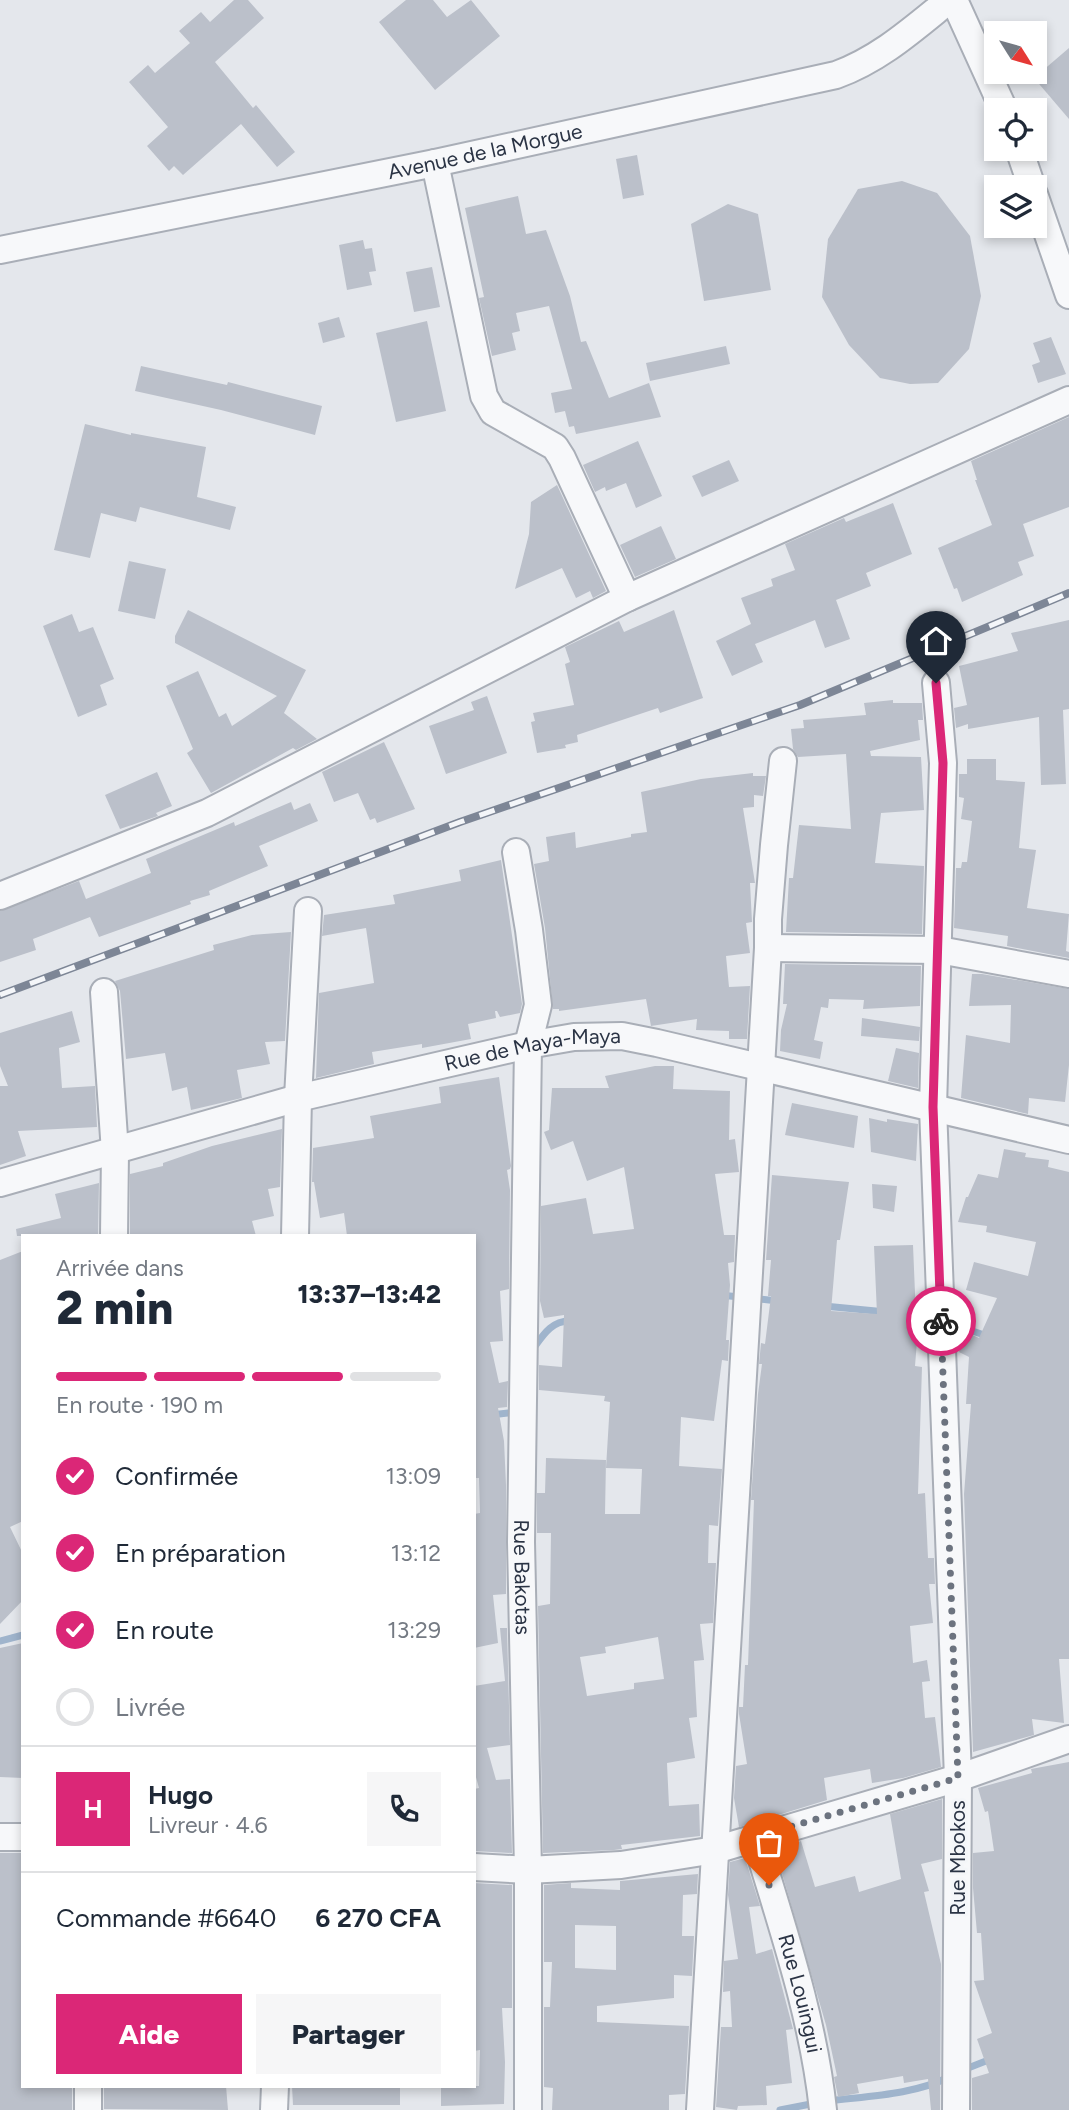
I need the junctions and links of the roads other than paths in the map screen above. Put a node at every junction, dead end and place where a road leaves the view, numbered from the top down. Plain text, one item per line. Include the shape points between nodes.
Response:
1 (952, 0) edge
2 (998, 98) edge
3 (435, 163) junction
4 (1047, 232) edge
5 (0, 250) edge
6 (1069, 295) edge
7 (1069, 400) edge
8 (627, 598) junction
9 (936, 683) dead end
10 (783, 761) dead end
11 (516, 852) dead end
12 (0, 896) edge
13 (307, 911) dead end
14 (768, 948) junction
15 (939, 950) junction
16 (1069, 974) edge
17 (104, 992) dead end
18 (528, 1045) junction
19 (762, 1067) junction
20 (298, 1098) junction
21 (933, 1107) junction
22 (1069, 1140) edge
23 (115, 1152) junction
24 (0, 1183) edge
25 (114, 1234) edge
26 (295, 1234) edge
27 (1069, 1739) edge
28 (958, 1778) junction
29 (0, 1837) edge
30 (21, 1837) edge
31 (755, 1837) junction
32 (715, 1850) junction
33 (476, 1867) edge
34 (528, 1870) junction
35 (88, 2088) edge
36 (275, 2088) edge
37 (88, 2110) edge
38 (274, 2110) edge
39 (528, 2110) edge
40 (700, 2110) edge
41 (823, 2110) edge
42 (956, 2110) edge

1 - 2 street
1 - 3 street, Avenue de la Morgue via 885,52 836,75
3 - 5 street, Avenue de la Morgue
3 - 8 street via 484,396 493,412 555,447
4 - 6 street
7 - 8 street
8 - 12 street via 207,813
9 - 15 street, Rue Mbokos via 943,763
10 - 14 street
11 - 18 street, Rue Bakotas via 538,1005
13 - 20 street
14 - 15 street
14 - 19 street
15 - 16 street
15 - 21 street, Rue Mbokos
17 - 23 street
18 - 19 street, Rue de Maya-Maya via 574,1037 622,1036
18 - 20 street, Rue de Maya-Maya
18 - 34 street, Rue Bakotas via 522,1542
19 - 21 street, Rue de Maya-Maya
19 - 32 street
20 - 23 street, Rue de Maya-Maya
20 - 26 street
21 - 22 street, Rue de Maya-Maya
21 - 28 street, Rue Mbokos
23 - 24 street, Rue de Maya-Maya
23 - 25 street
27 - 28 street
28 - 31 street
28 - 42 street, Rue Mbokos
29 - 30 street
31 - 32 street
31 - 41 street, Rue Louingui via 806,2005
32 - 34 street via 621,1865
32 - 40 street
33 - 34 street
34 - 39 street, Rue Bakotas
35 - 37 street
36 - 38 street

